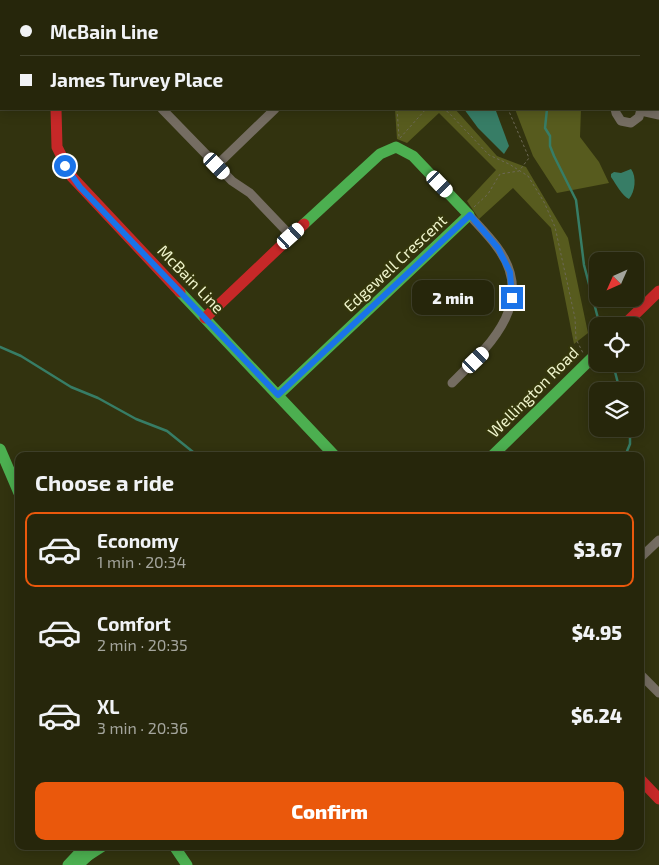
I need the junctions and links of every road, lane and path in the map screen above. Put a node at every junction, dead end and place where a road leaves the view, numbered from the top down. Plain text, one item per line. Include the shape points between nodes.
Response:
1 (56, 110) edge
2 (163, 110) edge
3 (274, 110) edge
4 (397, 110) edge
5 (425, 110) edge
6 (444, 110) edge
7 (508, 110) edge
8 (615, 110) edge
9 (641, 110) edge
10 (659, 114) edge
11 (217, 166) junction
12 (519, 171) junction
13 (468, 214) junction
14 (291, 236) junction
15 (659, 291) edge
16 (632, 317) edge
17 (205, 318) junction
18 (589, 360) joint
19 (452, 383) dead end
20 (278, 395) junction
21 (0, 449) edge
22 (331, 452) edge
23 (496, 452) edge
24 (15, 484) edge
25 (659, 540) edge
26 (644, 554) edge
27 (644, 677) edge
28 (657, 688) edge
29 (644, 783) edge
30 (659, 799) edge
31 (96, 850) edge
32 (177, 850) edge
33 (182, 850) edge
34 (83, 856) edge
35 (68, 865) edge
36 (188, 865) edge

1 - 17 main road, McBain Line via 58,147 72,177
2 - 11 street
3 - 11 street
4 - 5 path via 399,138
6 - 12 path via 489,155
7 - 12 path via 529,158
8 - 9 street via 618,118 626,123 636,121
9 - 10 street
11 - 14 street via 250,193
12 - 13 path via 500,174 488,194
12 - 18 path via 528,176 555,227 575,318 576,339
13 - 14 main road, Edgewell Crescent via 412,156 396,147 380,154
13 - 19 street via 498,248 510,272 512,298 500,332
13 - 20 main road, Edgewell Crescent
14 - 17 main road, Edgewell Crescent
15 - 16 main road
17 - 20 main road, McBain Line
18 - 23 main road, Wellington Road
20 - 22 main road, McBain Line
21 - 24 main road
25 - 26 street
27 - 28 street
29 - 30 main road
31 - 34 main road
32 - 36 main road
33 - 36 main road
34 - 35 main road

